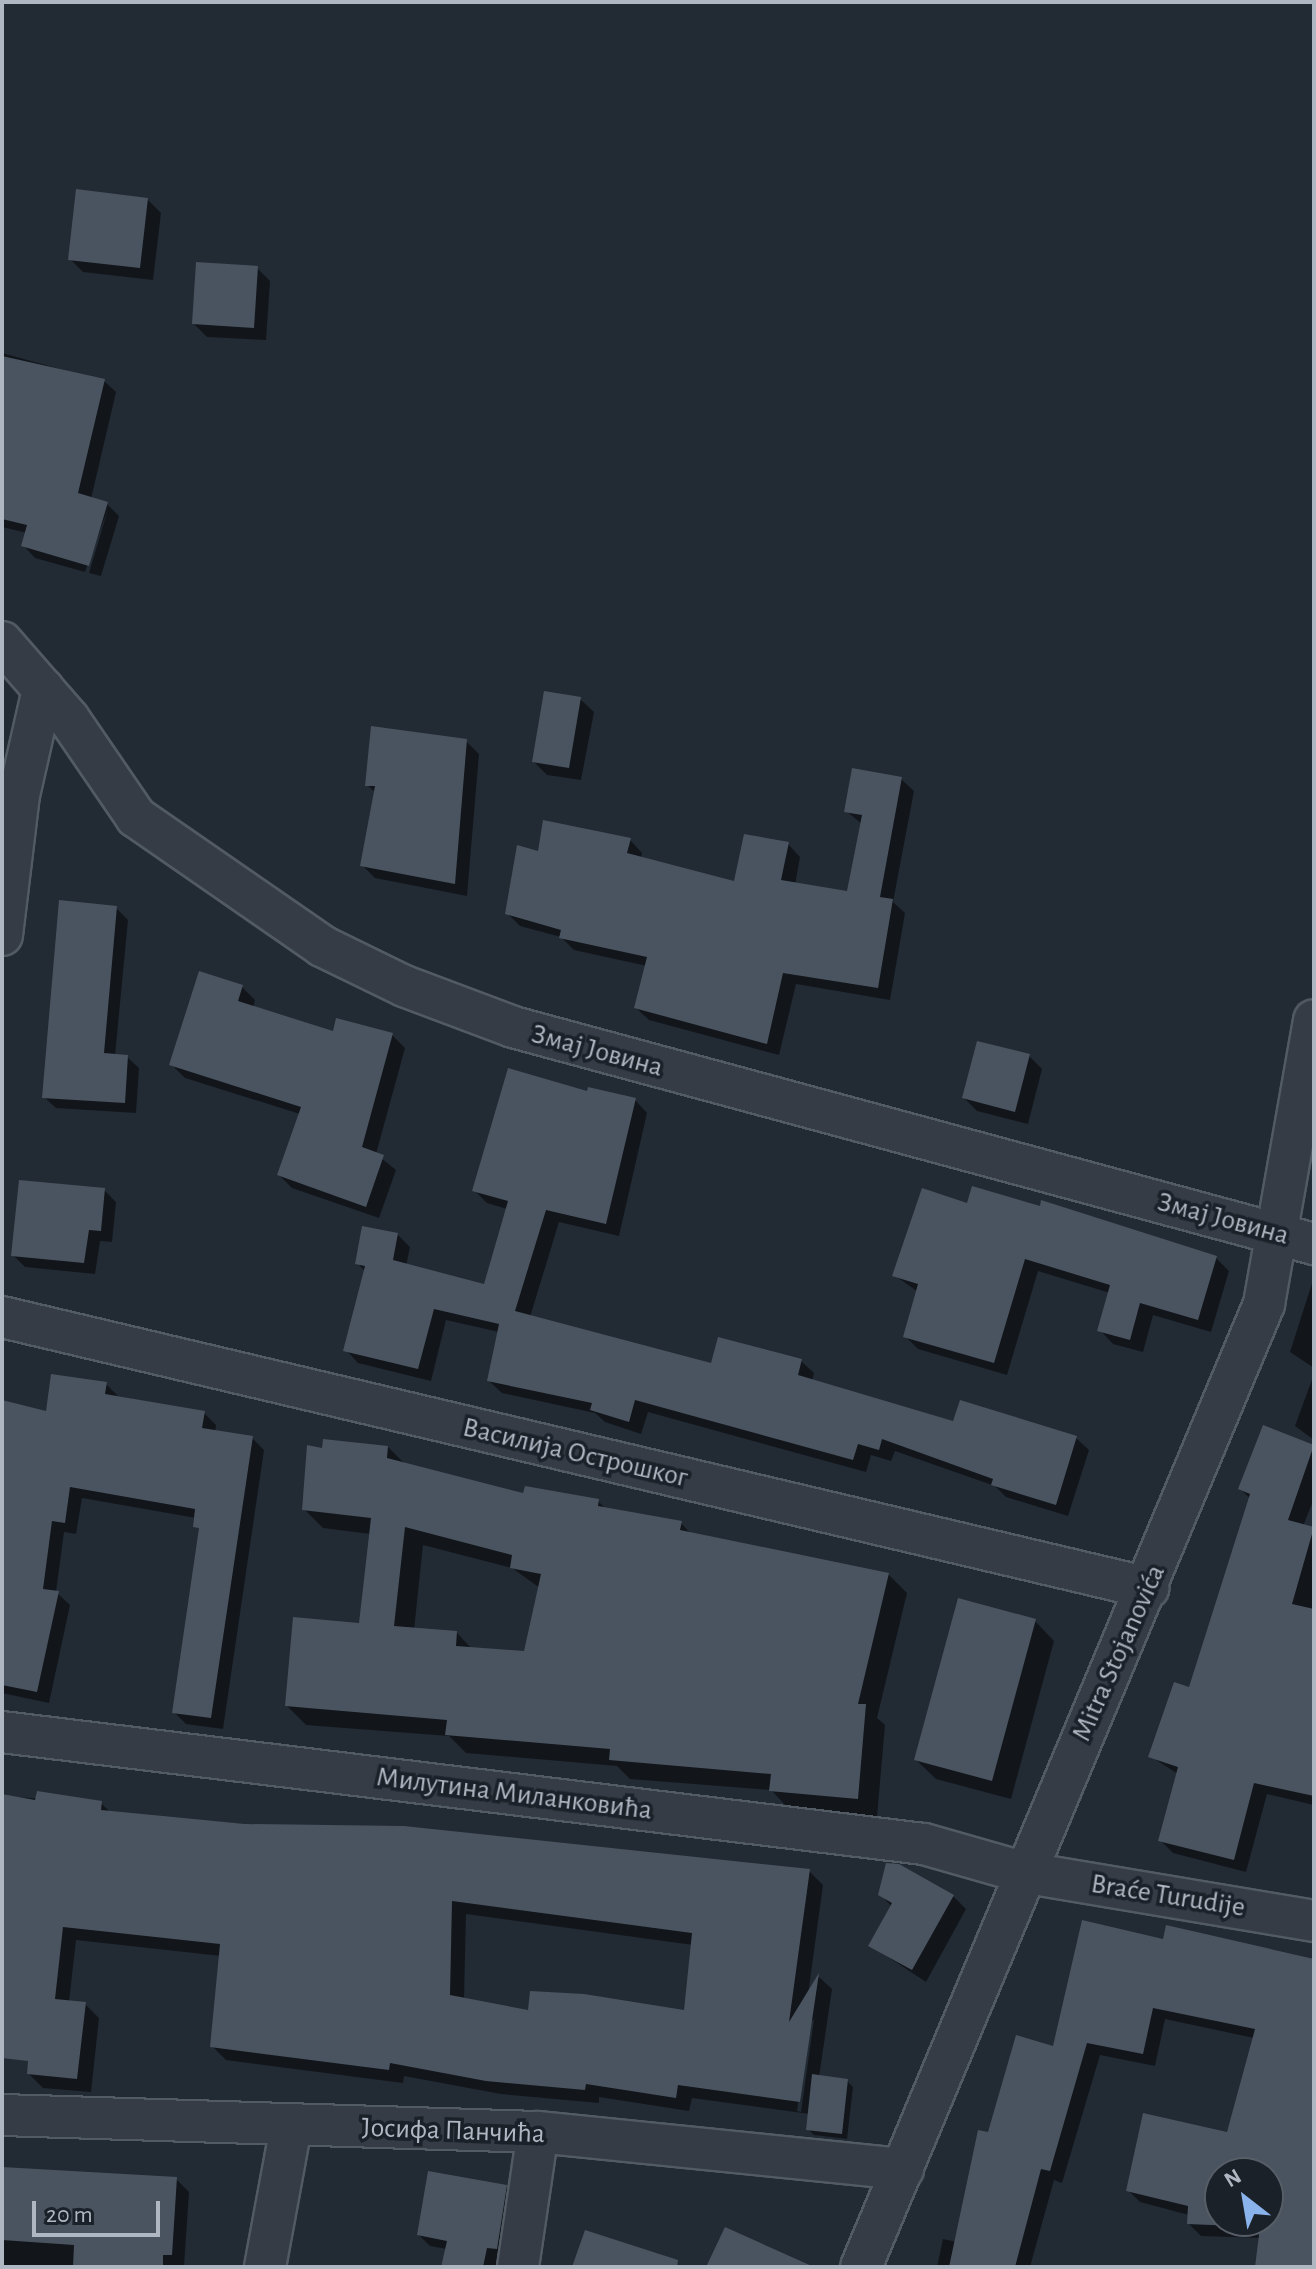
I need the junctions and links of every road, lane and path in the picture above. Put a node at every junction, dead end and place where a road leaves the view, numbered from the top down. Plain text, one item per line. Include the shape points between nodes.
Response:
1 (2, 642) edge
2 (43, 689) junction
3 (2, 935) edge
4 (1314, 1020) edge
5 (1276, 1233) junction
6 (1314, 1244) edge
7 (2, 1317) edge
8 (1148, 1588) junction
9 (2, 1732) edge
10 (1022, 1872) junction
11 (1314, 1921) edge
12 (2, 2115) edge
13 (291, 2127) junction
14 (538, 2132) junction
15 (903, 2169) junction
16 (265, 2267) edge
17 (518, 2267) edge
18 (861, 2267) edge

1 - 2 street, Змај Јовина
2 - 3 street via 19,795
2 - 5 street, Змај Јовина via 136,817 322,946 404,986 513,1027
4 - 5 street, Mitra Stojanovića
5 - 6 street, Змај Јовина
5 - 8 street, Mitra Stojanovića via 1264,1304
7 - 8 street, Василија Острошког
8 - 10 street, Mitra Stojanovića
9 - 10 street, Милутина Миланковића via 924,1844
10 - 11 street, Braće Turudije
10 - 15 street, Mitra Stojanovića
12 - 13 street, Јосифа Панчића
13 - 14 street, Јосифа Панчића
13 - 16 street
14 - 15 street, Јосифа Панчића
14 - 17 street
15 - 18 street, Mitra Stojanovića

